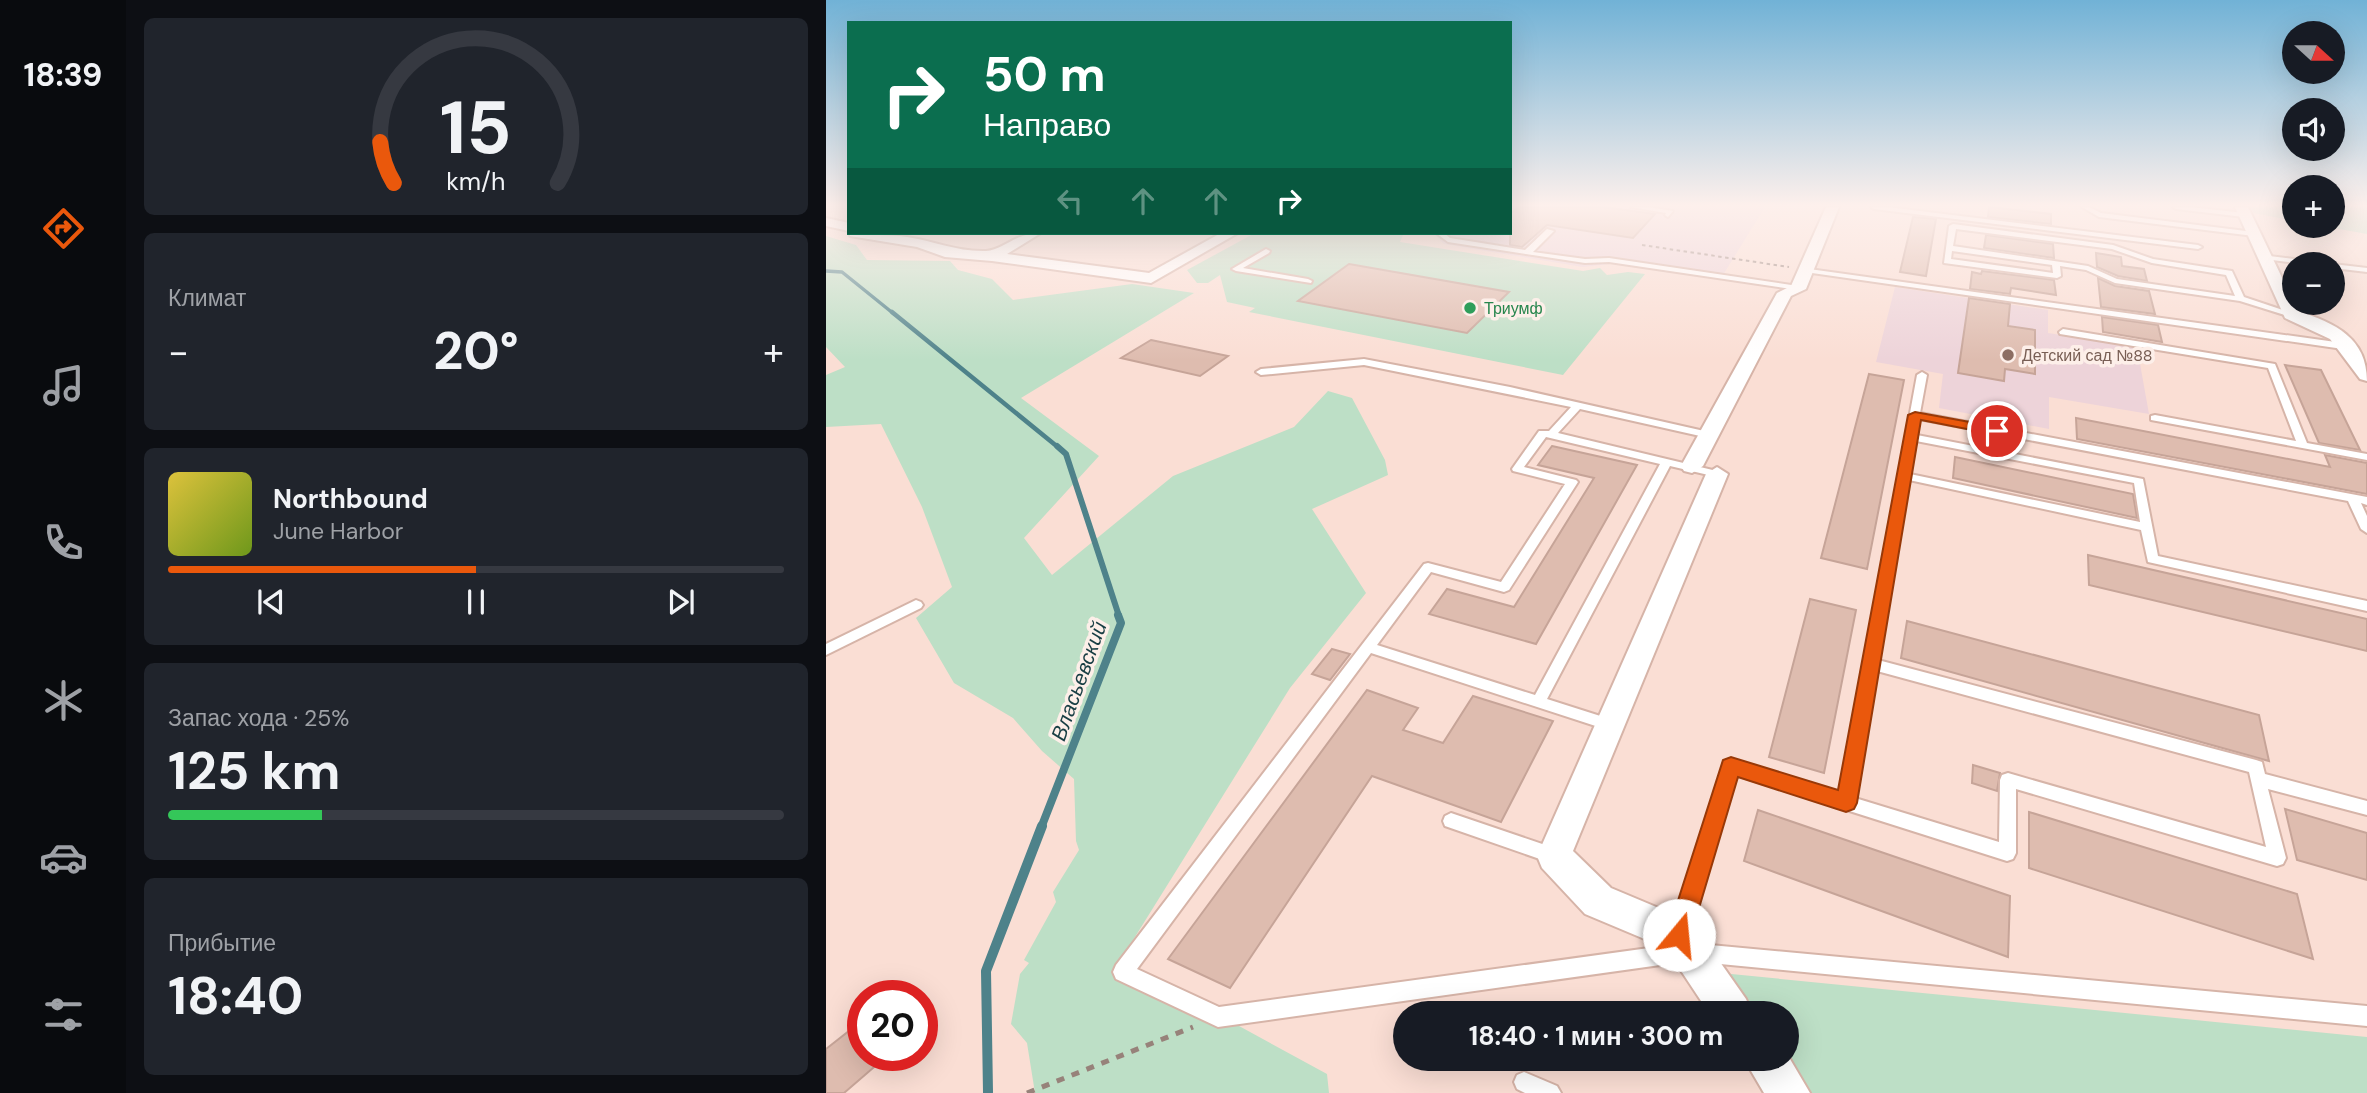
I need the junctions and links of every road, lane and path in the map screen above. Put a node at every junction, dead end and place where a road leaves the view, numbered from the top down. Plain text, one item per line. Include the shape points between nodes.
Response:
1 (1007, 258) edge
2 (1187, 258) edge
3 (1254, 258) edge
4 (1563, 258) edge
5 (1724, 258) edge
6 (1810, 258) edge
7 (2020, 258) edge
8 (2144, 258) edge
9 (2264, 258) edge
10 (2345, 267) edge
11 (1805, 270) junction
12 (2367, 270) edge
13 (1308, 281) dead end
14 (1798, 288) junction
15 (2282, 295) edge
16 (2241, 299) junction
17 (2282, 311) edge
18 (2294, 315) edge
19 (2063, 332) dead end
20 (2351, 347) junction
21 (1261, 372) dead end
22 (1922, 374) dead end
23 (2367, 375) edge
24 (1577, 406) junction
25 (1915, 415) junction
26 (2155, 418) dead end
27 (1552, 435) junction
28 (1709, 435) junction
29 (1911, 436) junction
30 (2303, 445) junction
31 (2367, 457) edge
32 (1667, 461) junction
33 (1705, 470) junction
34 (1904, 476) junction
35 (2353, 499) junction
36 (2367, 501) edge
37 (2147, 527) junction
38 (2367, 529) edge
39 (916, 605) dead end
40 (2367, 606) edge
41 (1368, 647) junction
42 (826, 650) edge
43 (1871, 664) junction
44 (1538, 702) junction
45 (1611, 725) junction
46 (2258, 779) junction
47 (1846, 803) junction
48 (2367, 808) edge
49 (1451, 821) dead end
50 (1554, 856) junction
51 (1684, 944) junction
52 (1724, 1001) edge
53 (2367, 1016) edge
54 (1218, 1017) junction
55 (1773, 1071) edge
56 (1524, 1082) dead end
57 (1027, 1093) edge
58 (1550, 1093) edge
59 (1789, 1093) edge

1 - 2 street via 1151,278
3 - 13 lane via 1236,269
4 - 14 lane via 1609,260
5 - 11 path
6 - 11 street
7 - 16 lane via 2088,268 2115,281
8 - 16 lane via 2229,272
9 - 15 street
10 - 12 lane
11 - 14 street
11 - 20 lane
14 - 28 street via 1785,293
16 - 17 lane
18 - 20 street via 2328,328
19 - 30 lane via 2272,366
20 - 23 street
21 - 24 lane via 1364,362
22 - 25 lane
24 - 27 lane
24 - 28 lane
25 - 29 lane
25 - 35 lane
26 - 30 lane
27 - 32 lane
27 - 41 lane via 1543,433 1517,469 1572,482 1504,587 1428,566
28 - 33 street
29 - 34 lane
29 - 37 lane via 2139,481
30 - 31 lane
32 - 33 lane
32 - 44 lane
33 - 45 street
34 - 37 lane
34 - 43 lane
35 - 36 lane
35 - 38 lane
37 - 40 lane via 2152,559
39 - 42 lane
41 - 44 lane
41 - 54 lane via 1123,971
43 - 46 lane via 2256,767
43 - 47 lane
44 - 45 lane
45 - 50 street
46 - 47 lane via 2277,858 2008,779 2007,853
46 - 48 lane
47 - 51 lane via 1731,766
49 - 50 lane
50 - 51 street via 1598,901
51 - 52 street
51 - 53 lane
51 - 54 lane
54 - 57 path
55 - 59 street
56 - 58 lane

